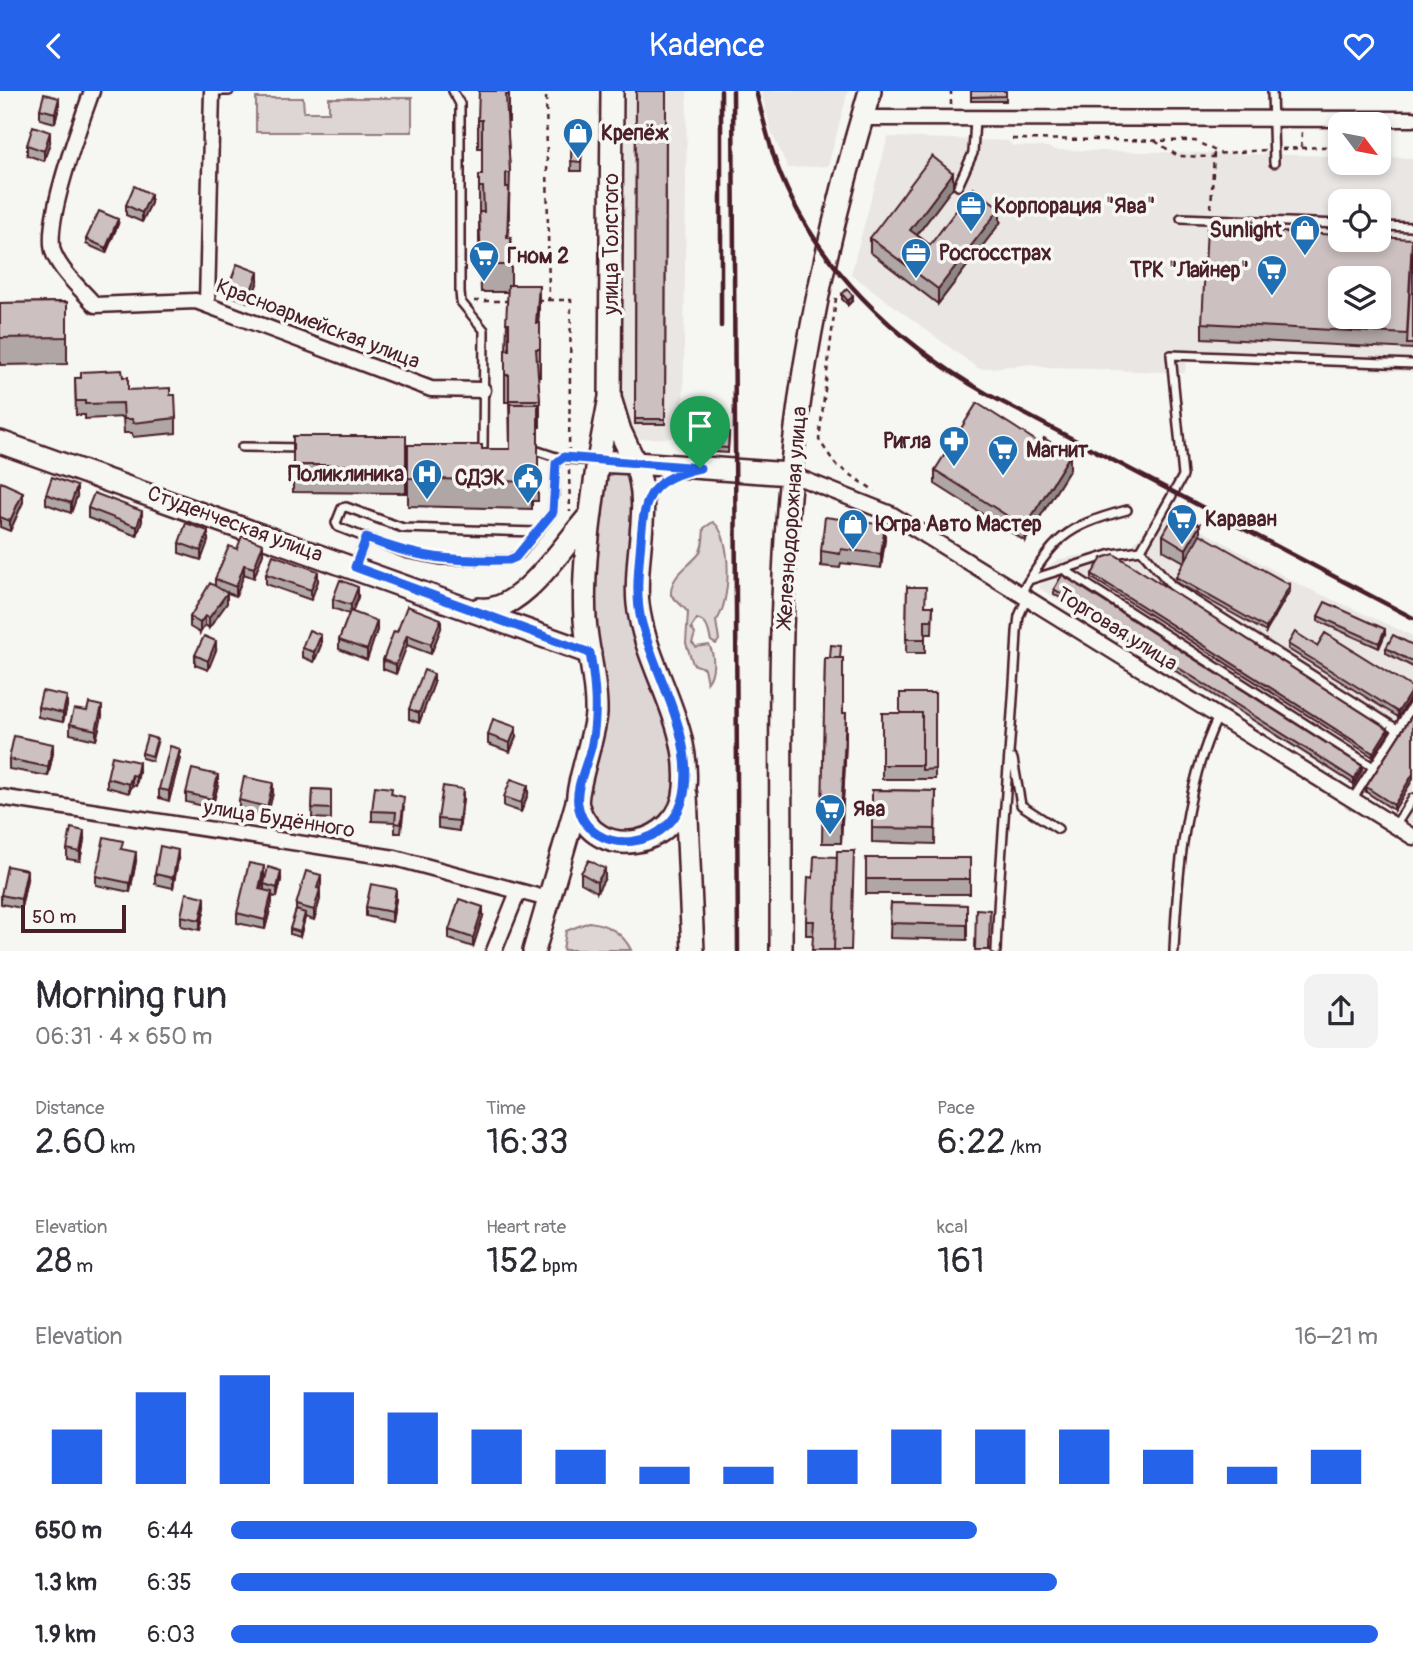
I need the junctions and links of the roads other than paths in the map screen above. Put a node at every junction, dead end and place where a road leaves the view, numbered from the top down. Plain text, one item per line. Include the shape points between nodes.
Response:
1 (92, 91) edge
2 (212, 91) edge
3 (229, 91) edge
4 (453, 91) edge
5 (612, 91) edge
6 (870, 91) edge
7 (1272, 91) edge
8 (862, 118) junction
9 (975, 118) junction
10 (1273, 119) junction
11 (1413, 119) edge
12 (1274, 163) dead end
13 (958, 186) dead end
14 (1181, 218) dead end
15 (1328, 224) edge
16 (1391, 226) edge
17 (1413, 227) edge
18 (207, 304) junction
19 (1413, 364) edge
20 (483, 390) junction
21 (610, 397) junction
22 (1, 443) edge
23 (243, 447) dead end
24 (307, 448) edge
25 (472, 450) edge
26 (484, 450) junction
27 (497, 450) edge
28 (538, 451) edge
29 (559, 458) junction
30 (598, 461) junction
31 (635, 463) junction
32 (700, 468) junction
33 (790, 474) junction
34 (1127, 510) dead end
35 (580, 513) junction
36 (643, 513) junction
37 (537, 532) junction
38 (366, 538) junction
39 (1140, 550) junction
40 (355, 567) junction
41 (1063, 569) junction
42 (1026, 590) junction
43 (470, 608) junction
44 (590, 653) junction
45 (1413, 705) edge
46 (1217, 717) junction
47 (1397, 729) junction
48 (1011, 750) junction
49 (1373, 767) junction
50 (685, 788) junction
51 (0, 797) edge
52 (1413, 798) edge
53 (1352, 800) junction
54 (577, 802) junction
55 (1395, 827) junction
56 (1058, 829) dead end
57 (1413, 837) edge
58 (518, 892) junction
59 (548, 899) junction
60 (692, 917) junction
61 (494, 950) edge
62 (534, 950) edge
63 (685, 950) edge
64 (693, 950) edge
65 (781, 950) edge
66 (996, 950) edge
67 (1174, 950) edge

1 - 18 street, Красноармейская улица via 66,165 51,247 59,264 95,305 182,300
2 - 3 lane
2 - 18 street
4 - 20 lane via 460,104 461,302 484,330
5 - 21 street, улица Толстого
6 - 8 street, Железнодорожная улица
7 - 10 lane
8 - 9 street
8 - 33 street, Железнодорожная улица via 819,281
9 - 10 street
9 - 13 lane via 972,153
10 - 11 street
10 - 12 lane
14 - 15 lane
16 - 17 lane
18 - 20 street, Красноармейская улица via 431,389
19 - 39 lane via 1171,355 1183,476
20 - 26 lane
21 - 30 street
21 - 31 street
22 - 40 street, Студенческая улица
23 - 24 lane
25 - 26 lane
26 - 27 lane
28 - 29 lane
29 - 30 lane
29 - 37 lane via 555,504
30 - 31 street
30 - 35 street
31 - 32 street
31 - 36 street
32 - 33 street
32 - 36 street via 666,477 650,494
33 - 42 street, Торговая улица via 891,514
33 - 65 street, Железнодорожная улица via 782,659
34 - 42 lane via 1070,529 1056,542
35 - 43 street via 520,597 498,610
35 - 44 street
36 - 50 street via 639,610 675,718
37 - 38 lane via 520,554 509,560 442,560 405,553
37 - 38 lane via 403,529 342,508 338,527
38 - 40 lane
39 - 41 lane
39 - 47 lane via 1172,586
40 - 43 street, Студенческая улица
41 - 42 lane
41 - 49 lane
42 - 46 street, Торговая улица
42 - 48 lane via 1019,616
43 - 44 street, Студенческая улица
44 - 54 street via 596,713
45 - 47 lane
46 - 53 street, Торговая улица
46 - 67 lane via 1204,747 1180,864
47 - 49 lane
48 - 56 lane via 1021,805
48 - 66 lane via 1001,832
49 - 53 lane
50 - 54 street via 669,826 642,841 598,833 584,820
50 - 60 street
51 - 58 street, улица Будённого via 395,858
52 - 55 lane
53 - 55 street, Торговая улица
54 - 59 street
55 - 57 street, Торговая улица
58 - 59 street, улица Будённого
58 - 61 street
59 - 62 street
60 - 63 street
60 - 64 street

